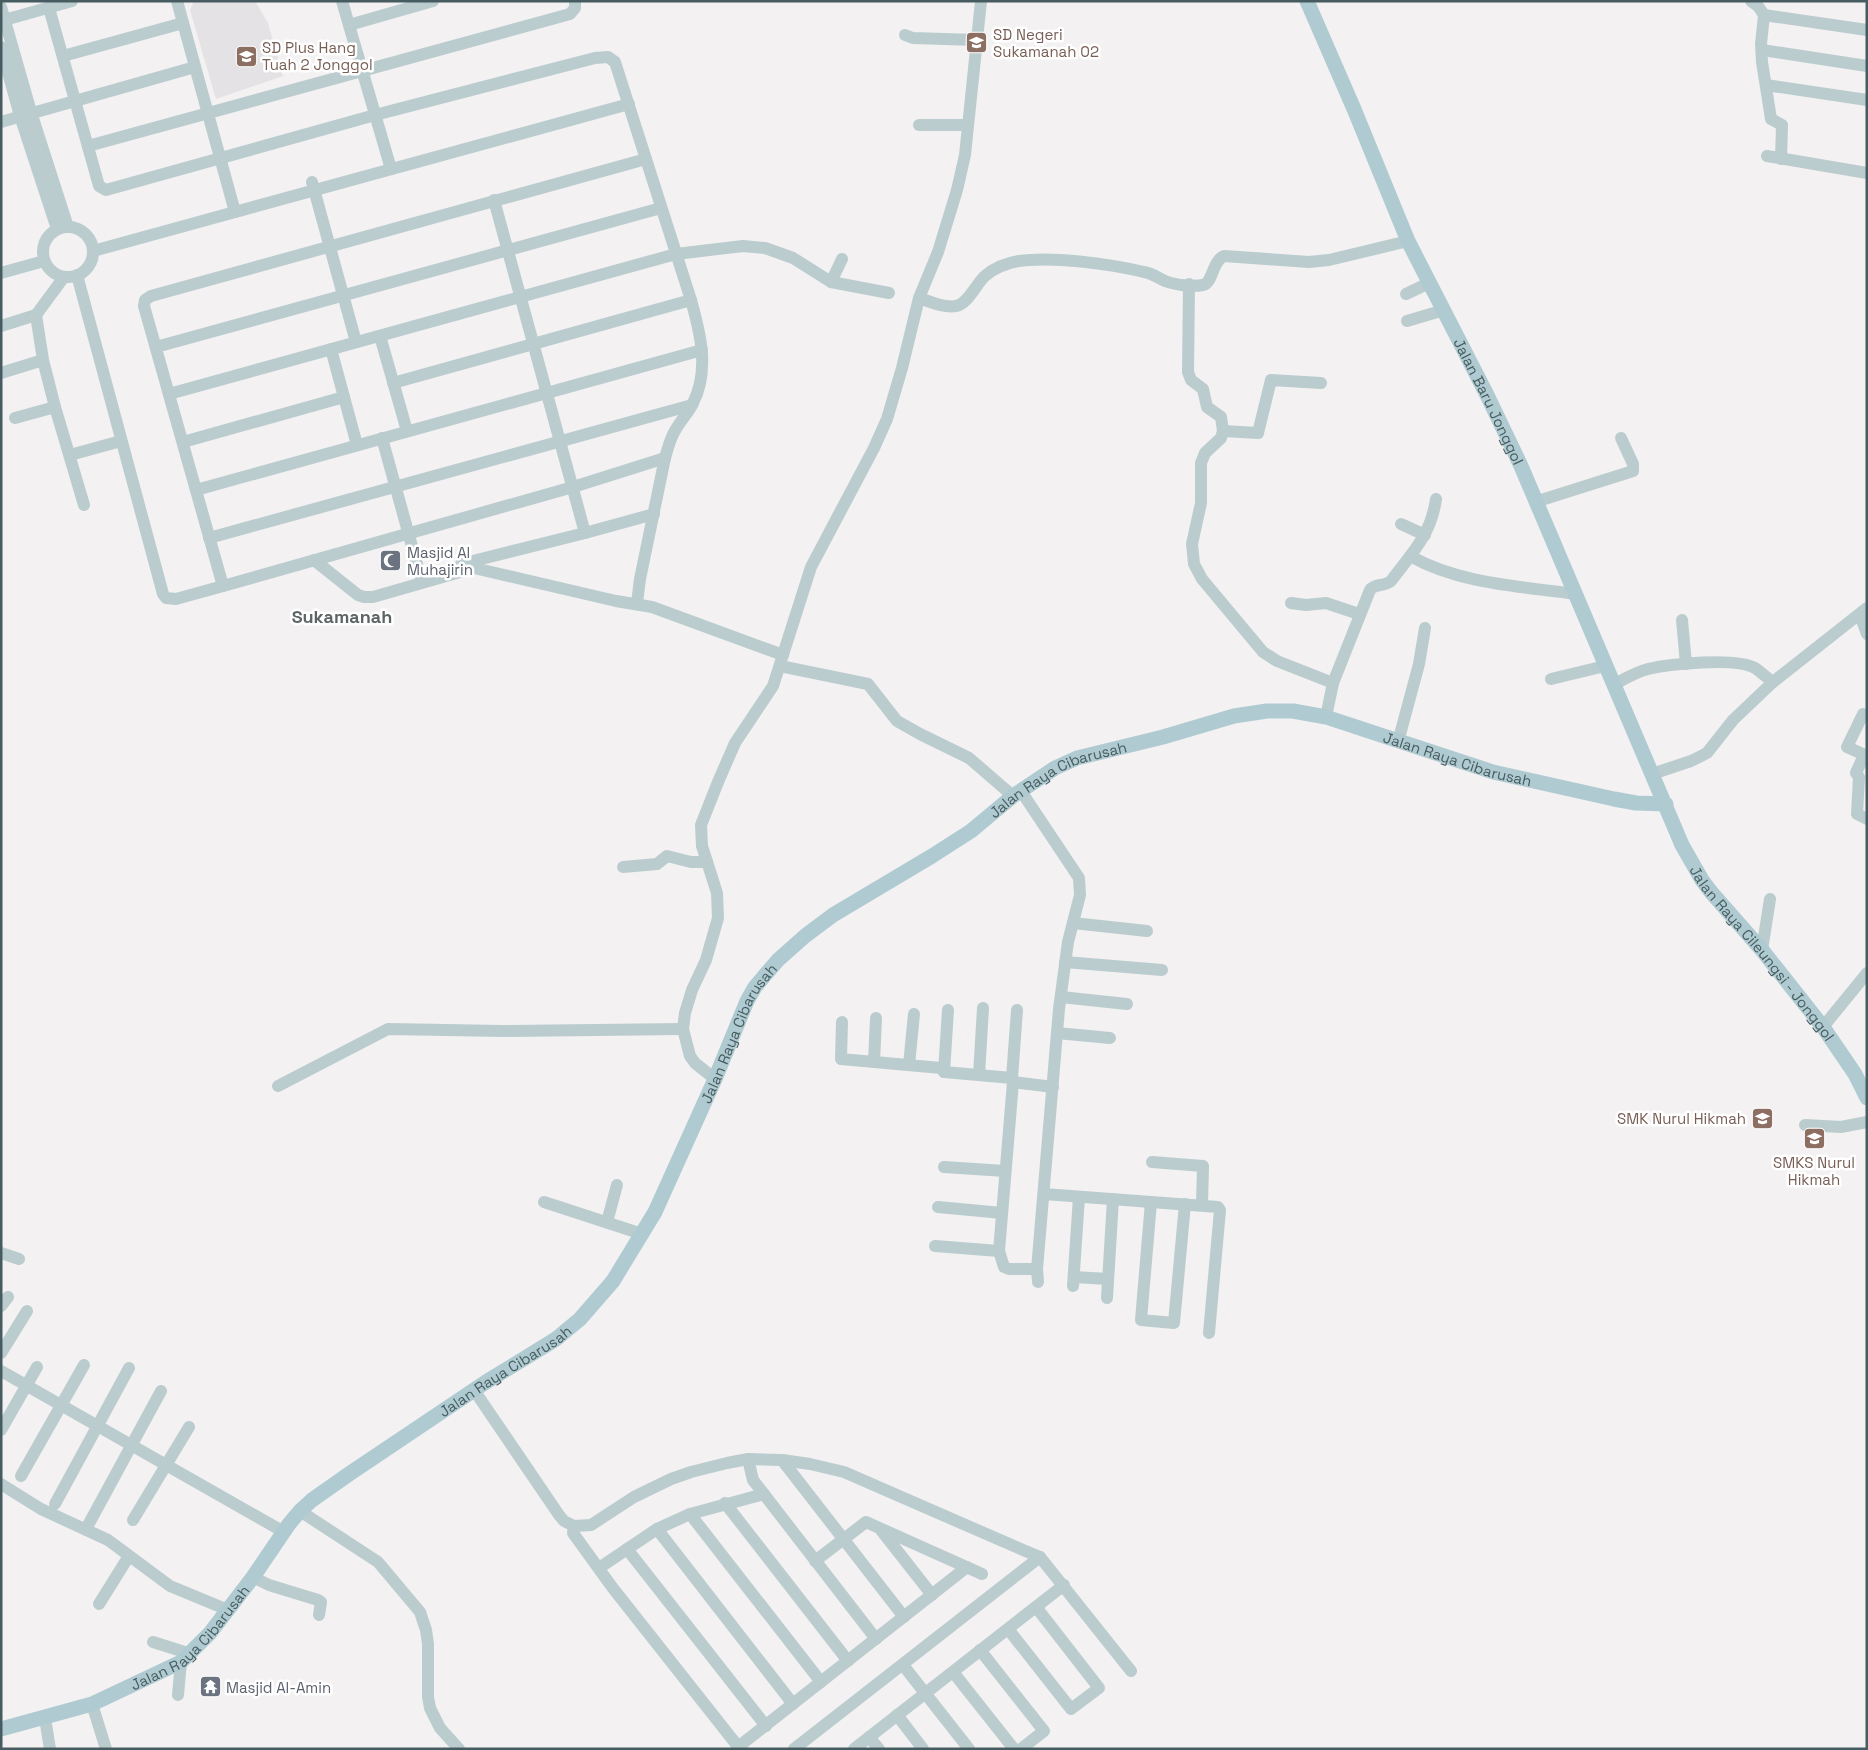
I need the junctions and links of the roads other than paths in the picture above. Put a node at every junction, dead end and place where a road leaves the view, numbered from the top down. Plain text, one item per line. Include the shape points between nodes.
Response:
1 (72, 1) edge
2 (177, 1) edge
3 (342, 1) edge
4 (433, 1) edge
5 (575, 1) edge
6 (981, 1) edge
7 (1307, 1) edge
8 (1751, 1) edge
9 (1, 7) edge
10 (49, 8) junction
11 (1764, 15) junction
12 (3, 20) edge
13 (183, 23) junction
14 (349, 25) junction
15 (1867, 30) edge
16 (904, 35) dead end
17 (976, 40) junction
18 (1, 47) edge
19 (1762, 50) junction
20 (62, 56) junction
21 (1867, 66) edge
22 (195, 67) junction
23 (362, 70) junction
24 (1766, 85) junction
25 (75, 100) junction
26 (627, 100) junction
27 (1867, 100) edge
28 (208, 113) junction
29 (26, 114) junction
30 (375, 115) junction
31 (1, 122) edge
32 (919, 125) dead end
33 (967, 125) junction
34 (88, 146) junction
35 (1767, 156) dead end
36 (1781, 158) junction
37 (220, 159) junction
38 (646, 159) junction
39 (390, 165) junction
40 (1867, 173) edge
41 (313, 186) junction
42 (494, 200) junction
43 (234, 208) junction
44 (661, 208) junction
45 (63, 228) junction
46 (1408, 241) junction
47 (330, 246) junction
48 (92, 247) junction
49 (508, 251) junction
50 (676, 254) junction
51 (842, 259) dead end
52 (44, 261) junction
53 (1, 273) edge
54 (77, 275) junction
55 (64, 277) junction
56 (831, 282) junction
57 (1429, 283) junction
58 (1189, 284) junction
59 (889, 293) dead end
60 (1406, 294) dead end
61 (344, 296) junction
62 (520, 296) junction
63 (919, 298) junction
64 (691, 300) junction
65 (1444, 310) junction
66 (36, 315) junction
67 (1407, 321) dead end
68 (1, 326) edge
69 (380, 336) junction
70 (356, 342) junction
71 (533, 344) junction
72 (156, 347) junction
73 (331, 349) junction
74 (702, 350) junction
75 (43, 360) junction
76 (1, 373) edge
77 (1322, 383) dead end
78 (393, 384) junction
79 (546, 392) junction
80 (169, 394) junction
81 (344, 397) junction
82 (692, 405) junction
83 (56, 407) junction
84 (16, 418) dead end
85 (407, 431) junction
86 (1223, 431) junction
87 (382, 438) junction
88 (1621, 438) dead end
89 (560, 441) junction
90 (118, 442) junction
91 (183, 442) junction
92 (357, 445) junction
93 (70, 455) junction
94 (665, 458) junction
95 (396, 486) junction
96 (572, 487) junction
97 (196, 490) junction
98 (129, 496) dead end
99 (1436, 499) dead end
100 (1535, 502) junction
101 (84, 505) dead end
102 (654, 514) junction
103 (1401, 524) dead end
104 (409, 533) junction
105 (585, 533) junction
106 (1425, 535) junction
107 (209, 538) junction
108 (489, 556) junction
109 (1410, 556) junction
110 (319, 558) junction
111 (420, 575) junction
112 (223, 586) junction
113 (1575, 594) junction
114 (636, 603) junction
115 (1291, 603) dead end
116 (1863, 611) edge
117 (1359, 614) junction
118 (1682, 620) dead end
119 (1425, 628) dead end
120 (1867, 634) edge
121 (782, 660) junction
122 (1686, 664) junction
123 (1605, 666) junction
124 (1551, 679) dead end
125 (1333, 682) junction
126 (1773, 682) junction
127 (1613, 685) junction
128 (1867, 716) edge
129 (1326, 717) junction
130 (1398, 742) junction
131 (1865, 755) edge
132 (1652, 774) junction
133 (1863, 793) edge
134 (1017, 794) junction
135 (1666, 804) junction
136 (1867, 819) edge
137 (707, 862) junction
138 (623, 867) dead end
139 (1770, 900) dead end
140 (1072, 923) junction
141 (1148, 931) dead end
142 (1762, 950) junction
143 (1065, 962) junction
144 (1162, 970) dead end
145 (1867, 973) edge
146 (1061, 997) junction
147 (1127, 1004) dead end
148 (983, 1008) dead end
149 (948, 1010) dead end
150 (1017, 1010) dead end
151 (914, 1014) dead end
152 (876, 1018) dead end
153 (842, 1022) dead end
154 (1823, 1027) junction
155 (683, 1029) junction
156 (1057, 1033) junction
157 (1110, 1038) dead end
158 (874, 1062) junction
159 (909, 1065) junction
160 (944, 1072) junction
161 (978, 1075) junction
162 (715, 1079) junction
163 (1013, 1080) junction
164 (278, 1086) dead end
165 (1053, 1087) junction
166 (1867, 1098) edge
167 (1867, 1122) edge
168 (1805, 1126) dead end
169 (1152, 1162) dead end
170 (944, 1167) dead end
171 (1005, 1171) junction
172 (617, 1185) dead end
173 (1044, 1194) junction
174 (1079, 1197) junction
175 (1113, 1199) junction
176 (544, 1202) dead end
177 (1151, 1202) junction
178 (1185, 1204) junction
179 (1202, 1205) junction
180 (938, 1207) dead end
181 (1002, 1213) junction
182 (607, 1222) junction
183 (642, 1234) junction
184 (935, 1246) dead end
185 (999, 1251) junction
186 (1, 1253) edge
187 (19, 1259) dead end
188 (1108, 1279) junction
189 (1107, 1298) dead end
190 (27, 1311) dead end
191 (1209, 1333) dead end
192 (1, 1352) edge
193 (84, 1365) dead end
194 (38, 1367) dead end
195 (129, 1368) dead end
196 (1, 1371) edge
197 (27, 1385) junction
198 (474, 1390) junction
199 (161, 1391) dead end
200 (62, 1405) junction
201 (3, 1423) edge
202 (97, 1427) junction
203 (189, 1427) dead end
204 (130, 1446) junction
205 (748, 1459) junction
206 (782, 1460) junction
207 (166, 1466) junction
208 (21, 1476) dead end
209 (1, 1484) edge
210 (764, 1494) junction
211 (725, 1503) junction
212 (55, 1504) dead end
213 (300, 1511) junction
214 (690, 1514) junction
215 (133, 1520) dead end
216 (574, 1526) junction
217 (86, 1528) junction
218 (879, 1528) junction
219 (657, 1529) junction
220 (284, 1532) junction
221 (843, 1540) junction
222 (627, 1549) junction
223 (129, 1556) junction
224 (1040, 1556) junction
225 (816, 1561) junction
226 (967, 1567) junction
227 (599, 1568) junction
228 (982, 1574) dead end
229 (253, 1577) junction
230 (1064, 1585) junction
231 (932, 1595) junction
232 (99, 1604) dead end
233 (1036, 1607) junction
234 (228, 1610) junction
235 (319, 1615) dead end
236 (904, 1617) junction
237 (1008, 1629) junction
238 (876, 1639) junction
239 (153, 1642) dead end
240 (980, 1650) junction
241 (186, 1658) junction
242 (848, 1661) junction
243 (903, 1665) junction
244 (1131, 1670) dead end
245 (953, 1672) junction
246 (821, 1682) junction
247 (925, 1693) junction
248 (178, 1695) dead end
249 (92, 1704) junction
250 (793, 1704) junction
251 (897, 1715) junction
252 (45, 1718) junction
253 (766, 1726) junction
254 (1, 1729) edge
255 (869, 1737) junction
256 (739, 1748) edge
257 (50, 1749) edge
258 (106, 1749) edge
259 (459, 1749) edge
260 (794, 1749) edge
261 (854, 1749) edge
262 (879, 1749) edge
263 (923, 1749) edge
264 (969, 1749) edge
265 (1014, 1749) edge
266 (1021, 1749) edge

1 - 10 street
2 - 13 street
3 - 14 street
4 - 14 street
5 - 23 street via 575,8 570,14
6 - 17 street
7 - 46 main road, Jalan Baru Jonggol
8 - 11 street
9 - 12 street
10 - 12 street
10 - 20 street
11 - 15 street
11 - 19 street
12 - 29 street
13 - 20 street
13 - 22 street
14 - 23 street
16 - 17 street
17 - 33 street
18 - 29 street
19 - 21 street
19 - 24 street
20 - 25 street
22 - 25 street
22 - 28 street
23 - 28 street
23 - 30 street
24 - 27 street
24 - 36 street via 1771,119 1782,125
25 - 29 street
25 - 34 street
26 - 30 street via 615,62 601,57
26 - 38 street
26 - 39 street
28 - 34 street
28 - 37 street
29 - 31 street
29 - 45 street
30 - 37 street
30 - 39 street
32 - 33 street
33 - 63 street via 957,190 938,252
34 - 37 street via 99,186 106,190
35 - 36 street
36 - 40 street
37 - 43 street
38 - 42 street
38 - 44 street
39 - 41 street
41 - 43 street
41 - 47 street
42 - 47 street
42 - 49 street
43 - 48 street
44 - 49 street
44 - 50 street
45 - 48 street via 82,231
45 - 52 street via 47,237 43,248
46 - 57 main road, Jalan Baru Jonggol
46 - 58 street via 1309,262 1224,256 1217,262 1207,284
47 - 61 street
47 - 72 street via 151,296 145,300 144,306
48 - 54 street via 89,266
49 - 61 street
49 - 62 street
50 - 56 street via 742,246 765,248 793,258
50 - 62 street
50 - 64 street
51 - 56 street
52 - 53 street
52 - 55 street via 52,271
54 - 55 street
54 - 90 street
55 - 66 street
56 - 59 street
57 - 60 street
57 - 65 main road, Jalan Baru Jonggol
58 - 63 street via 1167,282 1141,271 1037,260 1003,265 987,274 959,306 945,306
58 - 86 street via 1188,372 1191,380 1203,389 1207,407 1221,417
61 - 70 street
61 - 72 street
62 - 69 street
62 - 71 street
63 - 121 street via 882,432 811,567
64 - 71 street
64 - 74 street
65 - 67 street
65 - 100 main road, Jalan Baru Jonggol
66 - 68 street
66 - 75 street
69 - 70 street
69 - 78 street
70 - 73 street
71 - 78 street
71 - 79 street
72 - 80 street
73 - 80 street
73 - 81 street
74 - 79 street
74 - 82 street via 700,383
75 - 76 street
75 - 83 street
77 - 86 street via 1271,380 1258,433
78 - 85 street
79 - 85 street
79 - 89 street
80 - 91 street
81 - 91 street
81 - 92 street
82 - 89 street
82 - 94 street via 675,430
83 - 84 street
83 - 93 street
85 - 87 street
86 - 125 street via 1222,438 1205,453 1201,464 1201,503 1192,544 1194,564 1202,579 1263,652 1284,664
87 - 92 street
87 - 95 street
88 - 100 street via 1633,471
89 - 95 street
89 - 96 street
90 - 93 street
90 - 98 street
90 - 112 street via 163,594 166,598 176,599
91 - 97 street
92 - 97 street
93 - 101 street
94 - 96 street
94 - 102 street
95 - 104 street
95 - 107 street
96 - 104 street
96 - 105 street
97 - 107 street
99 - 106 street via 1434,515
100 - 113 main road, Jalan Baru Jonggol
102 - 105 street
102 - 114 street
103 - 106 street
104 - 110 street
104 - 111 street
105 - 108 street
106 - 109 street
107 - 112 street
108 - 111 street
108 - 114 street via 495,566 618,594
109 - 113 street via 1458,576
109 - 117 street via 1391,582 1372,586
110 - 111 street via 365,590
110 - 112 street
110 - 114 street via 364,597 474,568
113 - 123 main road, Jalan Baru Jonggol
114 - 121 street via 668,612
115 - 117 street via 1326,603
116 - 120 street
116 - 126 street
117 - 125 street
118 - 122 street
119 - 130 street
121 - 134 street via 868,684 897,721 969,758
121 - 137 street via 773,686 735,743 704,815 700,836
122 - 126 street via 1740,664 1754,668
122 - 127 street via 1647,670
123 - 124 street
123 - 127 main road, Jalan Baru Jonggol
125 - 129 street
126 - 132 street via 1733,720 1707,754
127 - 132 main road, Jalan Baru Jonggol
128 - 131 street via 1863,714 1847,747
129 - 130 main road, Jalan Raya Cibarusah
129 - 134 main road, Jalan Raya Cibarusah via 1293,711 1234,716 1065,762
130 - 135 main road, Jalan Raya Cibarusah via 1493,772 1629,802
131 - 133 street via 1856,773
132 - 135 main road, Jalan Baru Jonggol
133 - 136 street via 1858,814
134 - 140 street via 1080,878 1080,895
134 - 162 main road, Jalan Raya Cibarusah via 971,831 833,915 789,949 747,1001
135 - 142 main road, Jalan Raya Cileungsi - Jonggol via 1682,845 1702,880
137 - 138 street via 667,856 657,864
137 - 155 street via 716,893 718,918 706,960 689,998
139 - 142 street
140 - 141 street
140 - 143 street
142 - 154 main road, Jalan Raya Cileungsi - Jonggol
143 - 144 street
143 - 146 street
145 - 154 street
146 - 147 street
146 - 156 street
148 - 161 street
149 - 160 street
150 - 163 street
151 - 159 street
152 - 158 street
153 - 158 street via 841,1059
154 - 166 main road, Jalan Raya Cileungsi - Jonggol via 1856,1074
155 - 162 street via 690,1056
155 - 164 street via 388,1029
156 - 157 street
156 - 165 street
158 - 159 street
159 - 160 street via 941,1068
160 - 161 street
161 - 163 street
162 - 183 main road, Jalan Raya Cibarusah via 660,1203
163 - 165 street
163 - 171 street
165 - 173 street
167 - 168 street via 1841,1127
169 - 179 street via 1203,1166
170 - 171 street
171 - 181 street
172 - 182 street
173 - 174 street
173 - 185 street via 1038,1276 1004,1267
174 - 175 street
174 - 188 street via 1073,1281
175 - 177 street
175 - 188 street
176 - 182 street
177 - 178 street
177 - 178 street via 1141,1320 1174,1323
178 - 179 street
179 - 191 street via 1216,1206 1220,1210
180 - 181 street
181 - 185 street
182 - 183 street
183 - 198 main road, Jalan Raya Cibarusah via 605,1292 580,1319 556,1339
184 - 185 street
186 - 187 street
188 - 189 street
190 - 192 street
193 - 200 street
194 - 197 street
195 - 202 street
196 - 197 street
197 - 200 street
197 - 201 street
198 - 213 main road, Jalan Raya Cibarusah via 324,1491
198 - 216 street via 559,1515
199 - 204 street
200 - 202 street
200 - 208 street
202 - 204 street
202 - 212 street
203 - 207 street
204 - 207 street
204 - 217 street
205 - 206 street
205 - 210 street via 753,1480
205 - 216 street via 671,1479 634,1497 591,1525
206 - 221 street
206 - 224 street via 844,1472
207 - 215 street
207 - 220 street
209 - 217 street via 41,1509
210 - 211 street
210 - 225 street
211 - 214 street
211 - 242 street
213 - 220 main road, Jalan Raya Cibarusah
213 - 259 street via 378,1562 420,1612 428,1644 430,1708 440,1728
214 - 219 street
214 - 246 street
216 - 227 street via 573,1533
217 - 223 street
218 - 221 street via 866,1522
218 - 226 street
218 - 231 street
219 - 222 street
219 - 250 street
220 - 229 main road, Jalan Raya Cibarusah
221 - 225 street
221 - 236 street
222 - 227 street
222 - 253 street
223 - 232 street
223 - 234 street via 170,1586
224 - 230 street
224 - 243 street
225 - 238 street
226 - 228 street
226 - 231 street
227 - 256 street
229 - 234 main road, Jalan Raya Cibarusah
229 - 235 street via 318,1600 322,1606
230 - 233 street
230 - 244 street
231 - 236 street
233 - 237 street
233 - 237 street via 1100,1688 1072,1709
234 - 241 main road, Jalan Raya Cibarusah
236 - 238 street
237 - 240 street
238 - 242 street
239 - 241 street
240 - 245 street
240 - 266 street via 1044,1731
241 - 248 street
241 - 249 main road, Jalan Raya Cibarusah
242 - 246 street
243 - 247 street
243 - 260 street
245 - 247 street
245 - 265 street
246 - 250 street
247 - 251 street
247 - 264 street
249 - 252 main road, Jalan Raya Cibarusah
249 - 258 street
250 - 253 street
251 - 255 street
251 - 263 street
252 - 254 main road, Jalan Raya Cibarusah
252 - 257 street
253 - 256 street
255 - 261 street
255 - 262 street

